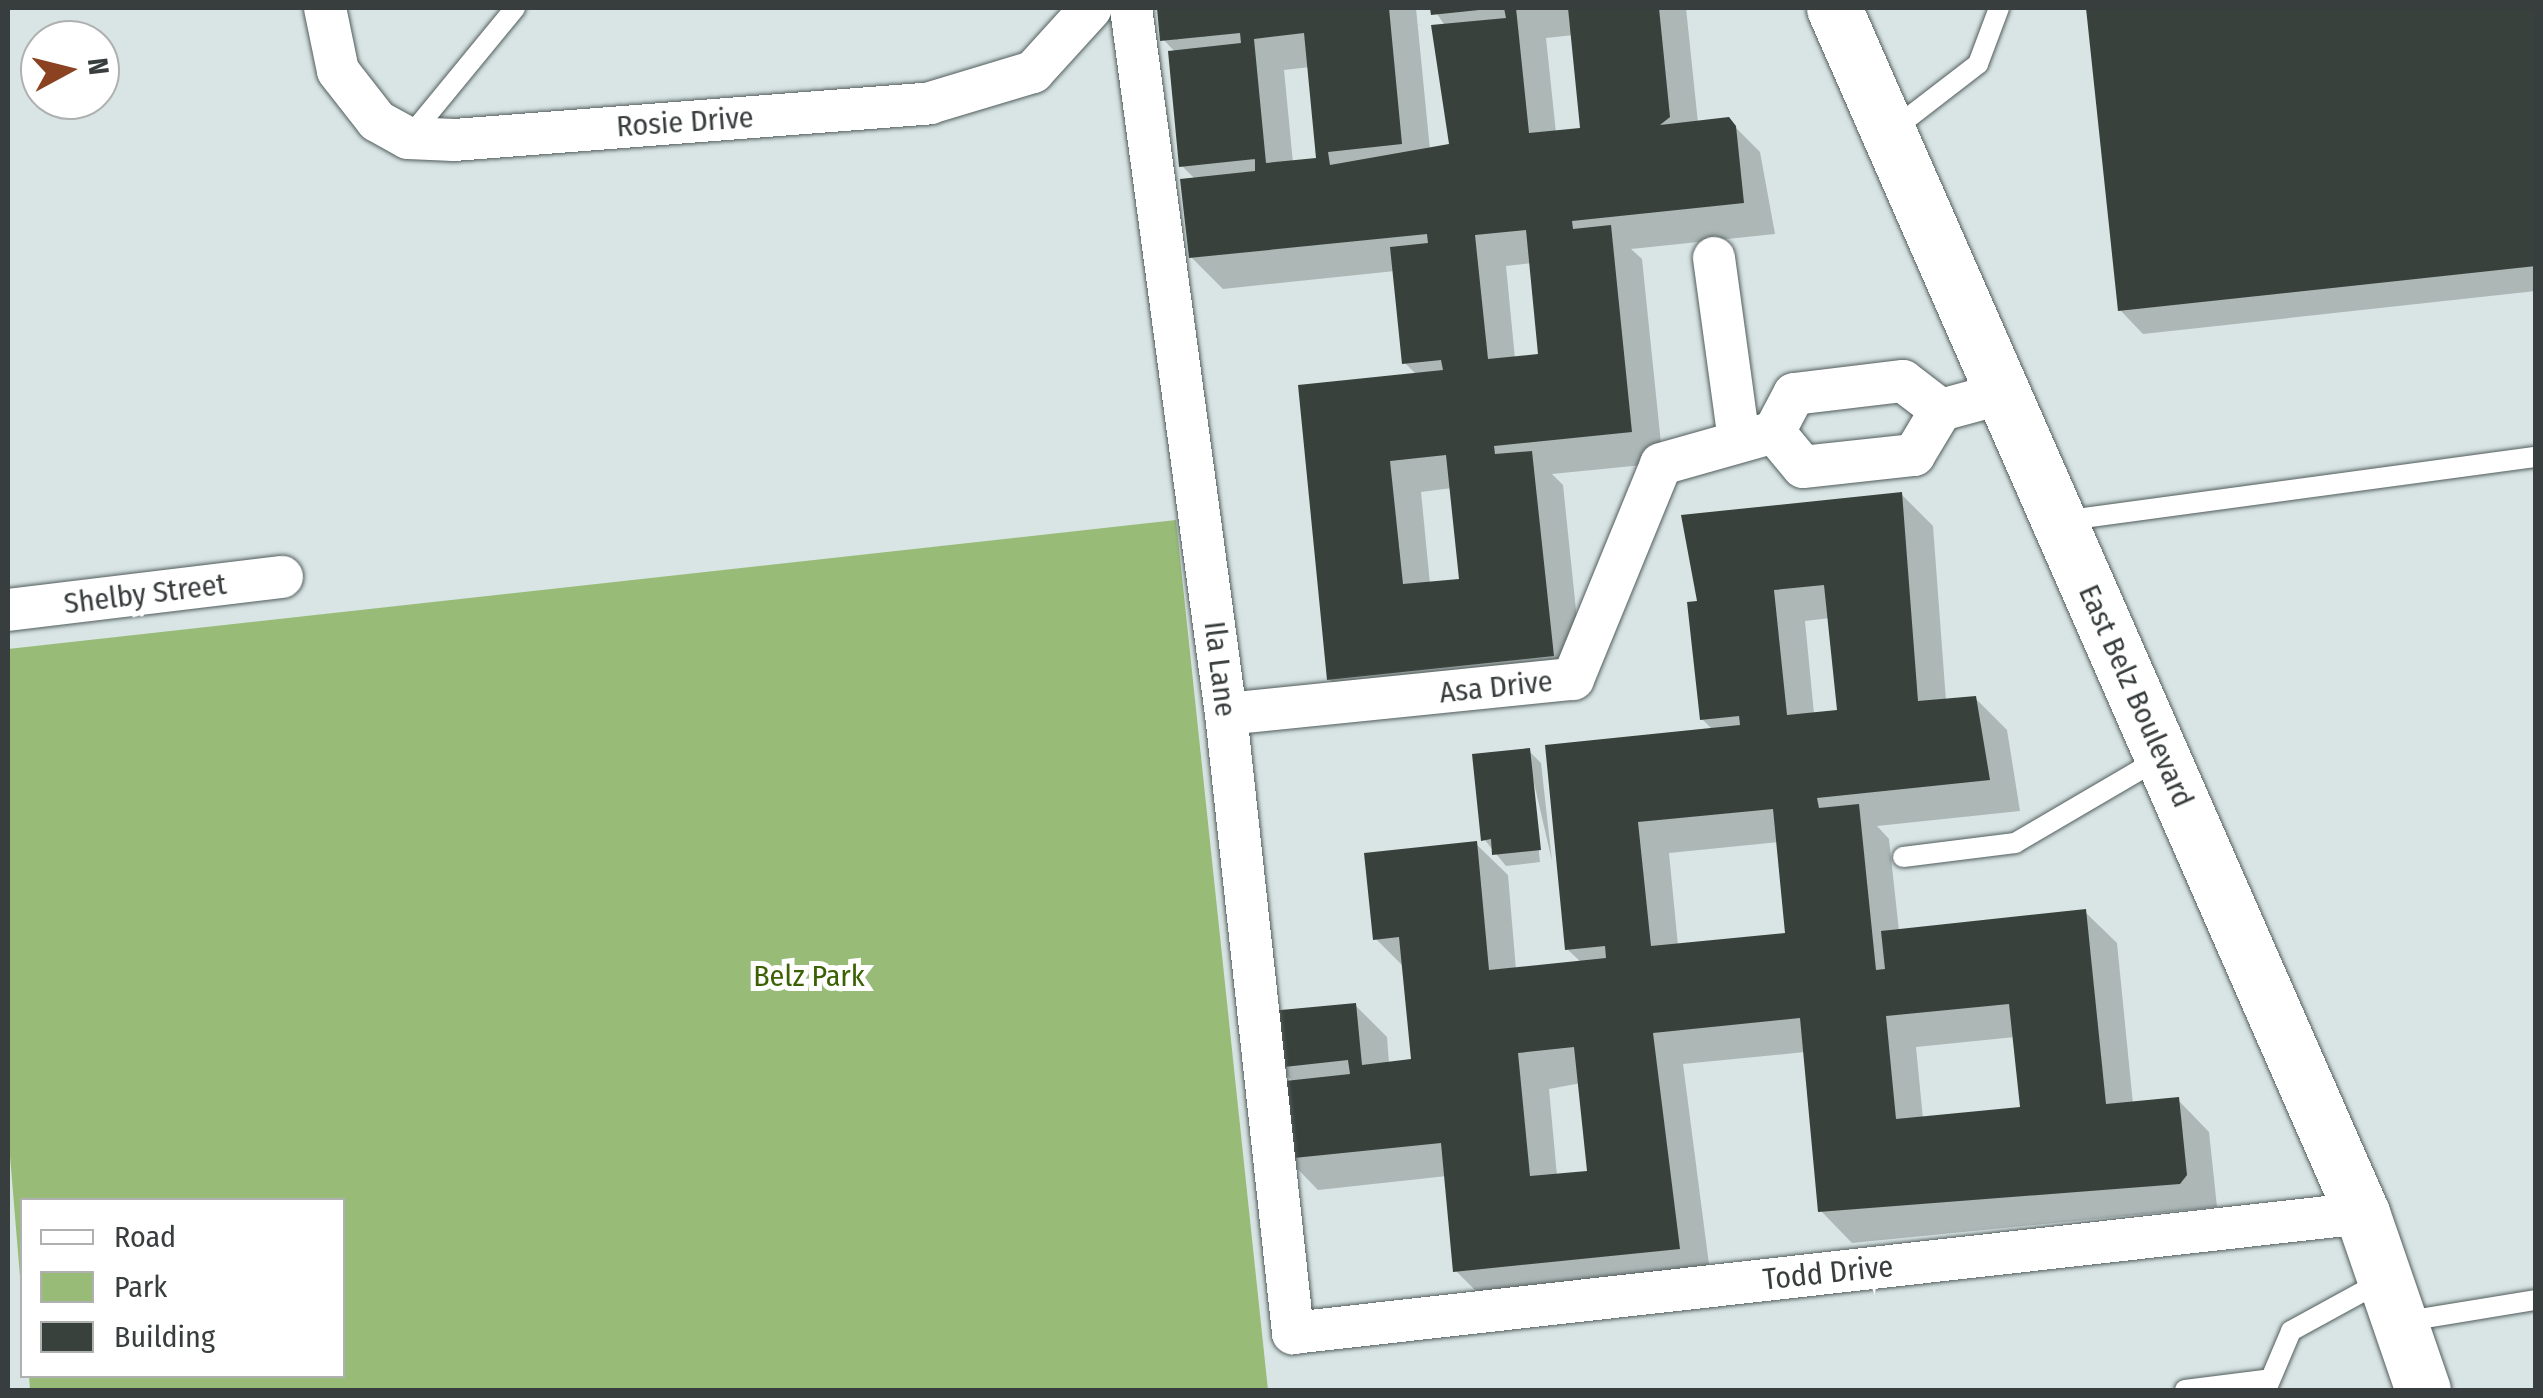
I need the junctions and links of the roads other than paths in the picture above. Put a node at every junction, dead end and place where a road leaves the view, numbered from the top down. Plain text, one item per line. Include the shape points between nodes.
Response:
1 (325, 8) edge
2 (514, 8) edge
3 (1092, 8) edge
4 (1131, 8) edge
5 (1834, 8) edge
6 (1999, 8) edge
7 (1889, 132) junction
8 (408, 138) junction
9 (1714, 258) dead end
10 (2000, 394) junction
11 (1941, 410) junction
12 (1756, 436) junction
13 (2536, 457) edge
14 (2059, 522) junction
15 (282, 577) dead end
16 (8, 610) edge
17 (1226, 714) junction
18 (2163, 756) junction
19 (1903, 857) dead end
20 (2362, 1213) junction
21 (2392, 1300) junction
22 (2536, 1300) edge
23 (1293, 1333) joint
24 (2265, 1385) edge
25 (2185, 1390) edge
26 (2422, 1390) edge

1 - 8 street via 338,70 378,121
2 - 8 lane
3 - 8 street, Rosie Drive via 1033,72 930,103
4 - 17 street, Ila Lane
5 - 7 street, East Belz Boulevard
6 - 7 lane via 1978,64
7 - 10 street, East Belz Boulevard
9 - 12 street
10 - 11 street
10 - 14 street, East Belz Boulevard
11 - 12 street via 1903,381 1794,394
11 - 12 street via 1914,455 1802,467
12 - 17 street, Asa Drive via 1661,464 1574,679
13 - 14 lane
14 - 18 street, East Belz Boulevard
15 - 16 street, Shelby Street
17 - 23 street, Ila Lane
18 - 19 lane via 2016,843
18 - 20 street, East Belz Boulevard
20 - 21 street, East Belz Boulevard
20 - 23 street, Todd Drive
21 - 22 lane
21 - 24 lane via 2291,1332
21 - 26 street, East Belz Boulevard
24 - 25 lane

